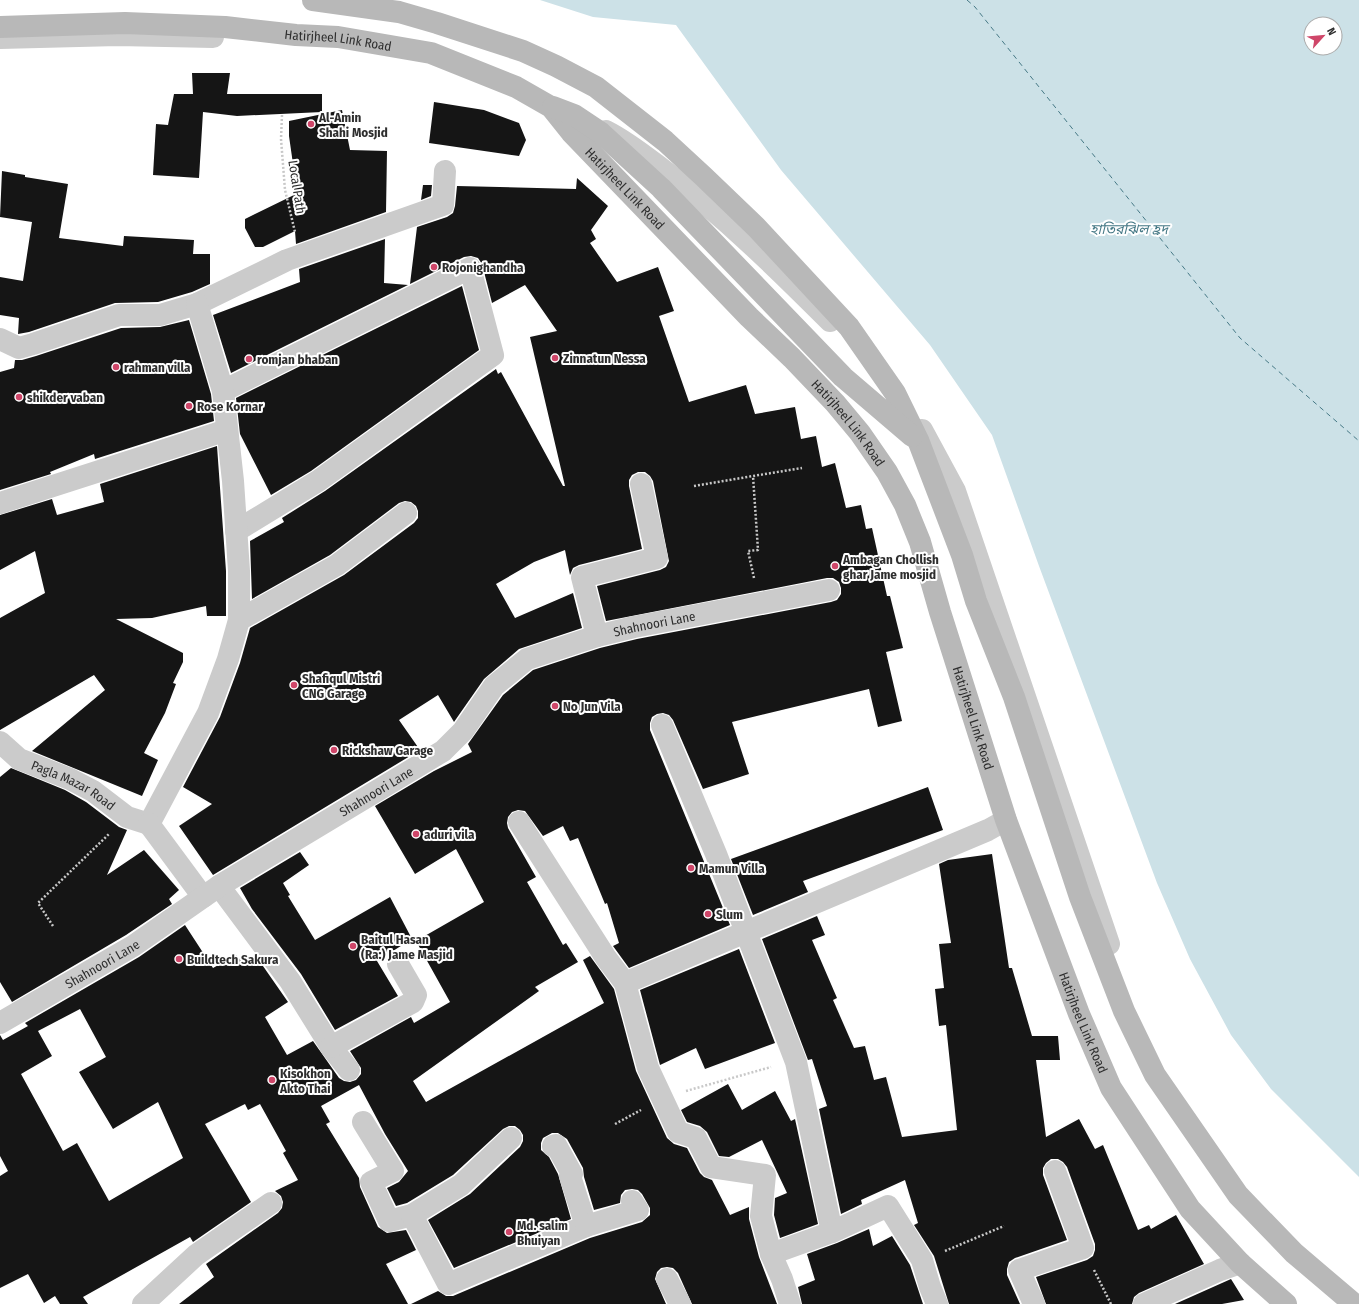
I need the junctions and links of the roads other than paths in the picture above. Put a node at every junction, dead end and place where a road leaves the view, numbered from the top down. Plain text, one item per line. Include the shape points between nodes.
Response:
1 (313, 0) edge
2 (0, 27) edge
3 (0, 38) edge
4 (551, 107) junction
5 (444, 171) dead end
6 (196, 304) junction
7 (0, 339) edge
8 (223, 391) junction
9 (228, 430) junction
10 (918, 440) junction
11 (641, 484) dead end
12 (0, 503) edge
13 (406, 513) dead end
14 (236, 531) junction
15 (830, 590) dead end
16 (239, 620) junction
17 (597, 636) junction
18 (662, 725) dead end
19 (0, 742) edge
20 (1006, 820) junction
21 (519, 822) dead end
22 (149, 824) junction
23 (211, 892) junction
24 (747, 932) junction
25 (398, 964) dead end
26 (625, 982) junction
27 (0, 1023) edge
28 (331, 1047) junction
29 (349, 1070) dead end
30 (362, 1122) dead end
31 (511, 1138) dead end
32 (553, 1146) dead end
33 (1055, 1171) dead end
34 (632, 1200) dead end
35 (271, 1202) dead end
36 (412, 1215) junction
37 (586, 1226) junction
38 (832, 1232) junction
39 (771, 1254) junction
40 (1240, 1263) junction
41 (667, 1279) dead end
42 (143, 1304) edge
43 (680, 1304) edge
44 (790, 1304) edge
45 (937, 1304) edge
46 (1034, 1304) edge
47 (1144, 1304) edge
48 (1286, 1304) edge
49 (1338, 1304) edge
50 (1354, 1304) edge

1 - 10 main road via 399,12 437,23 523,51 596,87 704,177 756,227 849,327 895,393
2 - 4 main road, Hatirjheel Link Road via 125,23 225,27 338,37 431,53 516,87
3 - 49 street via 118,35 229,37 362,46 451,61 537,93 624,141 703,200 779,271 857,348 912,412 955,492 1100,920 1174,1114 1271,1230
4 - 10 main road via 574,115 602,133 661,188 843,378
4 - 20 main road, Hatirjheel Link Road via 571,132 748,317 835,403 887,472 906,505 920,542
5 - 6 street via 443,205 287,260
6 - 7 street via 160,315 119,315 19,348
6 - 8 street
8 - 9 street
8 - 14 street via 470,268 493,355 318,481
9 - 12 street
9 - 14 street
10 - 50 main road via 962,555 976,601 1014,697 1080,897 1124,1011 1155,1075 1238,1195 1294,1253
11 - 17 street via 657,558 582,577
13 - 16 street via 337,565
14 - 16 street
15 - 17 street, Shahnoori Lane
16 - 22 street via 208,713
17 - 23 street, Shahnoori Lane via 527,659 494,686 463,731 443,751
18 - 24 street
19 - 22 street, Pagla Mazar Road via 19,760 70,779 93,791 127,817
20 - 24 street via 988,830
20 - 40 main road, Hatirjheel Link Road via 1079,1014 1110,1088 1190,1209
21 - 26 street via 606,958
22 - 23 street
23 - 27 street, Shahnoori Lane via 133,946
23 - 28 street via 290,981
24 - 26 street
24 - 38 street via 796,1062
25 - 28 street via 416,995 413,1002
26 - 39 street via 648,1068 678,1132 696,1138 711,1167 765,1175 761,1216
28 - 29 street
30 - 36 street via 393,1171 371,1182 389,1222
31 - 36 street via 461,1185
32 - 37 street via 556,1145 572,1174 570,1176
33 - 46 street via 1083,1248 1019,1270
34 - 37 street via 638,1210
35 - 42 street via 196,1255
36 - 37 street via 448,1284
38 - 39 street
38 - 45 street via 888,1206 922,1260
39 - 44 street
40 - 47 street
40 - 48 main road, Hatirjheel Link Road
41 - 43 street

